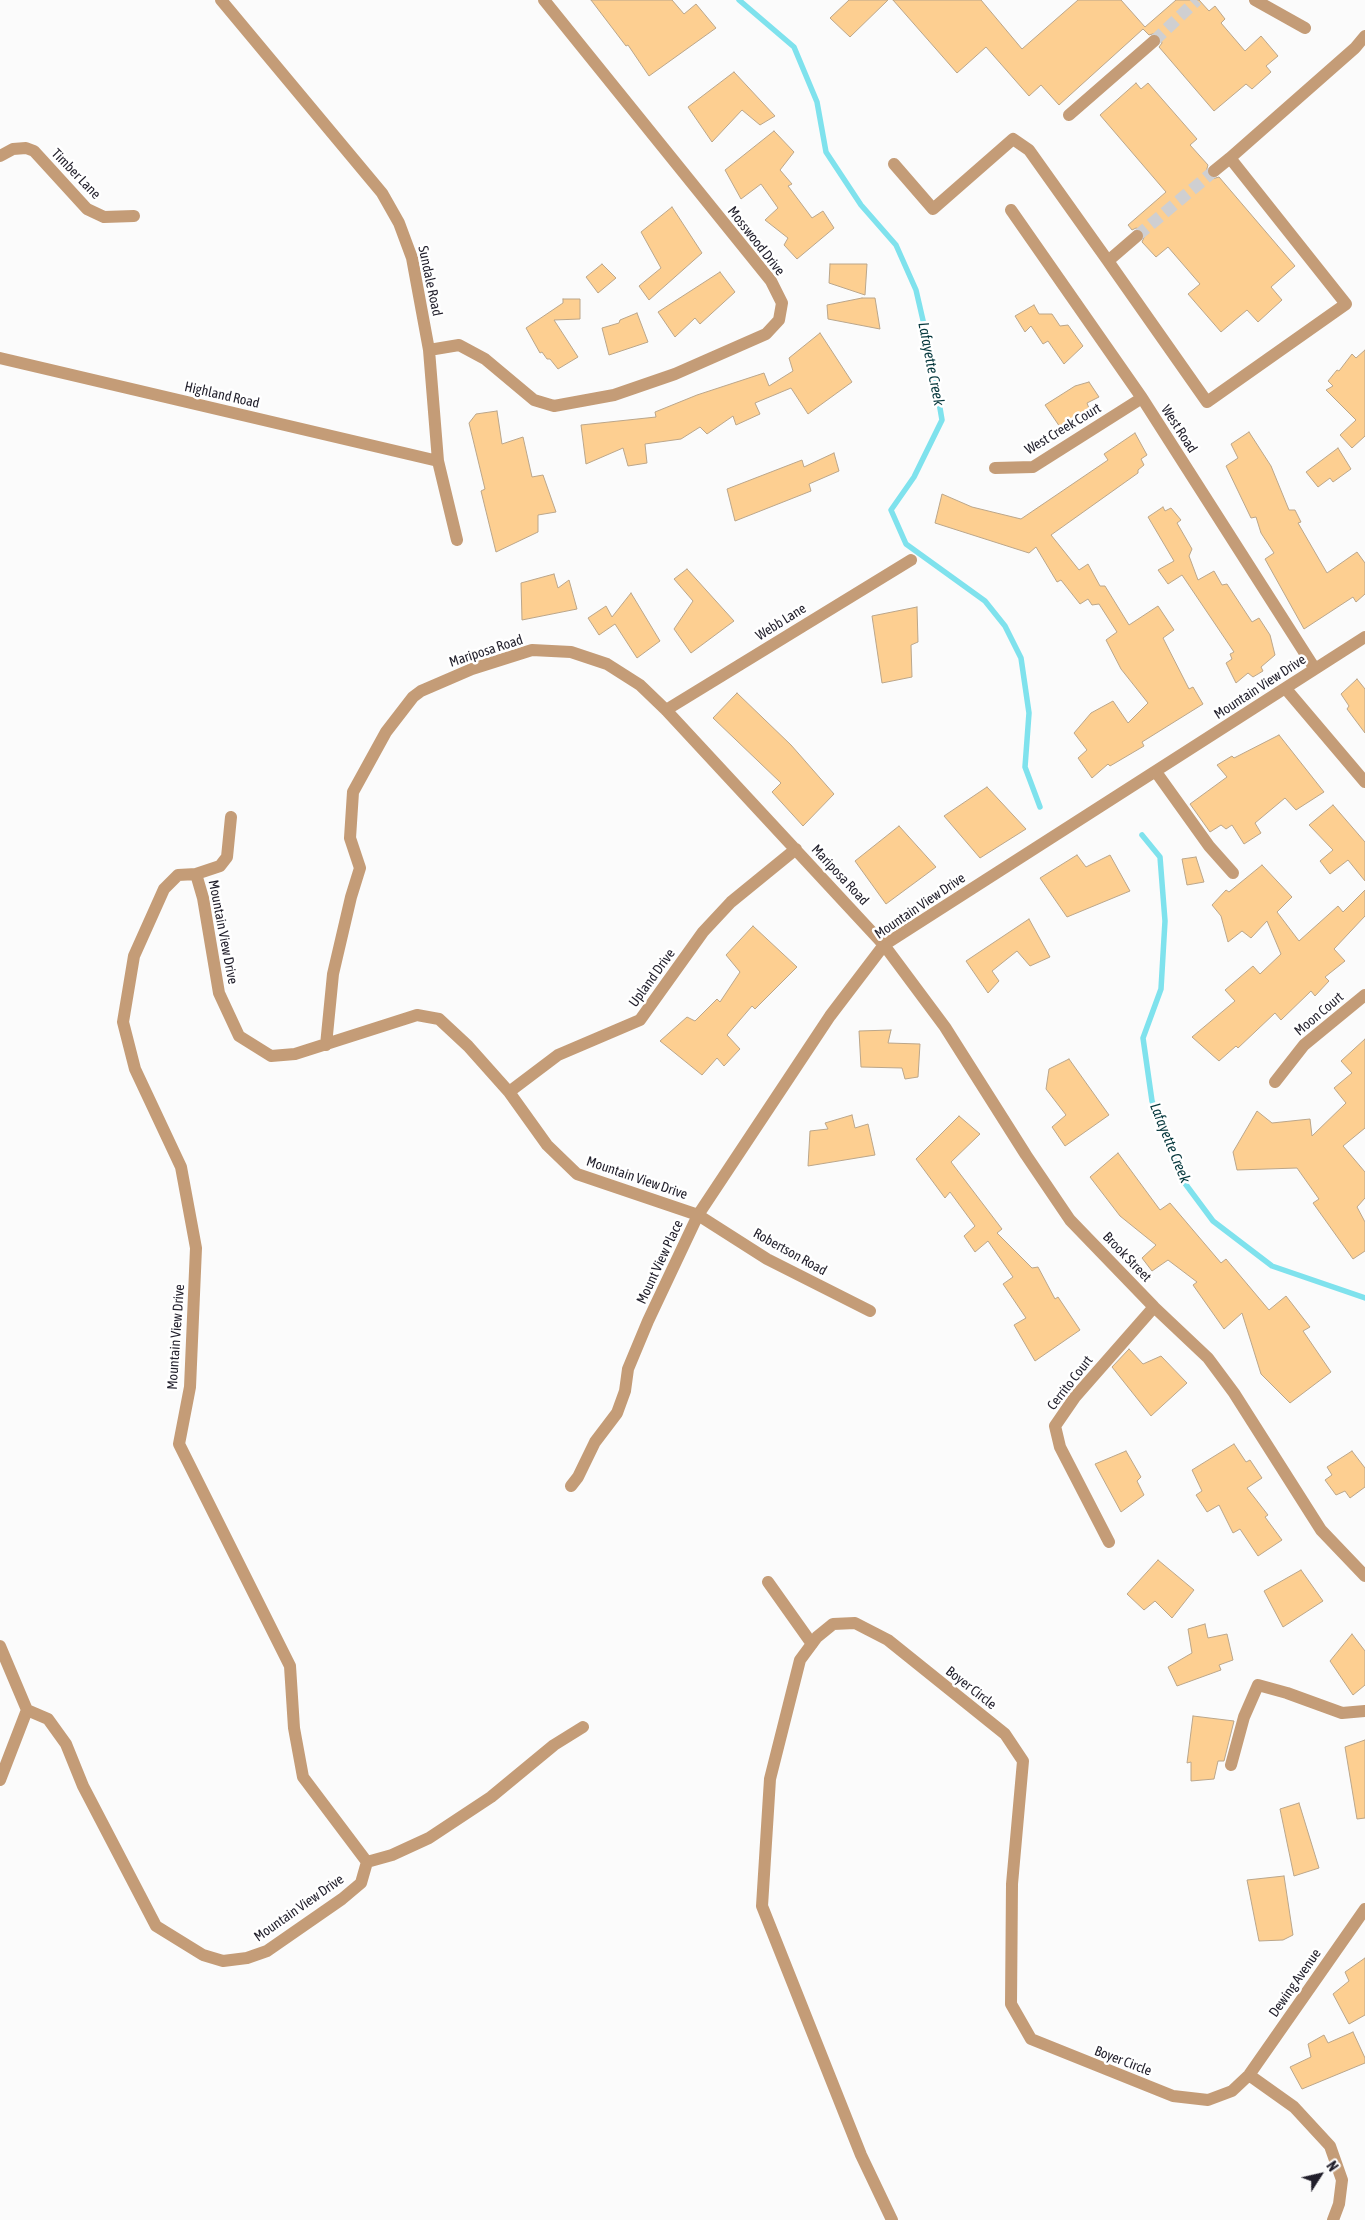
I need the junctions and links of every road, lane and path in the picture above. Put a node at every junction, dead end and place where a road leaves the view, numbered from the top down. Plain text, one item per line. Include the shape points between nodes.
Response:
1 (221, 0) edge
2 (544, 0) edge
3 (1255, 0) edge
4 (1305, 28) dead end
5 (1365, 36) edge
6 (1154, 40) tunnel mouth
7 (1069, 115) dead end
8 (0, 156) edge
9 (1230, 158) junction
10 (894, 164) dead end
11 (1214, 171) tunnel mouth
12 (1012, 210) dead end
13 (134, 216) dead end
14 (1137, 236) tunnel mouth
15 (1108, 261) junction
16 (429, 350) junction
17 (0, 358) edge
18 (1142, 398) junction
19 (438, 461) junction
20 (995, 468) dead end
21 (457, 540) dead end
22 (910, 560) dead end
23 (1365, 637) edge
24 (1315, 669) junction
25 (1286, 690) junction
26 (666, 710) junction
27 (1156, 772) junction
28 (1365, 782) edge
29 (231, 817) dead end
30 (796, 850) junction
31 (1234, 873) dead end
32 (196, 874) junction
33 (884, 945) junction
34 (1365, 995) edge
35 (326, 1044) junction
36 (1275, 1082) dead end
37 (509, 1092) junction
38 (698, 1215) junction
39 (1154, 1307) junction
40 (870, 1311) dead end
41 (571, 1486) dead end
42 (1109, 1542) dead end
43 (1365, 1576) edge
44 (768, 1582) dead end
45 (812, 1644) junction
46 (0, 1646) edge
47 (27, 1710) junction
48 (1365, 1711) edge
49 (583, 1727) dead end
50 (1231, 1765) dead end
51 (0, 1780) edge
52 (367, 1862) junction
53 (1365, 1909) edge
54 (1249, 2075) junction
55 (892, 2220) edge
56 (1333, 2220) edge

1 - 16 street, Sundale Road via 382,193 399,223 412,258
2 - 16 street, Mosswood Drive via 771,281 782,303 779,320 766,334 675,374 614,395 554,406 534,400 485,359 458,345
3 - 4 street
5 - 9 street
6 - 7 street
8 - 13 street, Timber Lane via 26,148 34,152 86,209 104,217
9 - 11 street
9 - 15 street via 1346,304 1207,402
10 - 15 street via 933,209 1013,139 1029,150
12 - 18 street, West Road
14 - 15 street
16 - 19 street, Sundale Road
17 - 19 street, Highland Road
18 - 20 street, West Creek Court via 1033,467
18 - 24 street, West Road
19 - 21 street, Sundale Road
22 - 26 street, Webb Lane
23 - 24 street, Mountain View Drive
24 - 25 street, Mountain View Drive
25 - 27 street, Mountain View Drive
25 - 28 street
26 - 30 street, Mariposa Road
26 - 35 street, Mariposa Road via 640,685 606,664 571,652 532,650 472,669 413,697 386,732 353,792 350,838 360,868 350,897 333,974
27 - 31 street via 1209,846
27 - 33 street, Mountain View Drive
29 - 32 street via 228,857 220,866
30 - 33 street, Mariposa Road
30 - 37 street, Upland Drive via 731,902 703,932 640,1020 558,1055
32 - 35 street, Mountain View Drive via 219,993 239,1036 271,1056 295,1054
32 - 52 street, Mountain View Drive via 178,875 164,889 134,956 123,1022 135,1069 181,1167 196,1248 190,1387 179,1444 290,1666 294,1728 303,1777
33 - 38 street, Mountain View Drive via 830,1016
33 - 39 street, Brook Street via 945,1027 1070,1220
34 - 36 street, Moon Court via 1304,1045
35 - 37 street, Mountain View Drive via 417,1015 439,1019
37 - 38 street, Mountain View Drive via 547,1145 577,1174
38 - 40 street, Robertson Road via 767,1259
38 - 41 street, Mount View Place via 628,1369 617,1413 595,1442
39 - 42 street, Cerrito Court via 1075,1397 1055,1426 1060,1447
39 - 43 street, Brook Street via 1208,1358 1234,1393 1320,1530
44 - 45 street
45 - 54 street, Boyer Circle via 833,1624 855,1623 888,1640 1005,1734 1023,1761 1012,1884 1010,2004 1031,2040 1173,2096 1208,2100 1232,2091
45 - 55 street, Boyer Circle via 800,1660 770,1779 762,1906 862,2155
46 - 47 street
47 - 51 street
47 - 52 street, Mountain View Drive via 48,1718 66,1744 156,1926 203,1955 223,1961 268,1951 361,1882
48 - 50 street via 1342,1712 1258,1685 1244,1717
49 - 52 street via 554,1745 491,1798 429,1838
53 - 54 street, Dewing Avenue
54 - 56 street via 1294,2107 1330,2146 1342,2180

